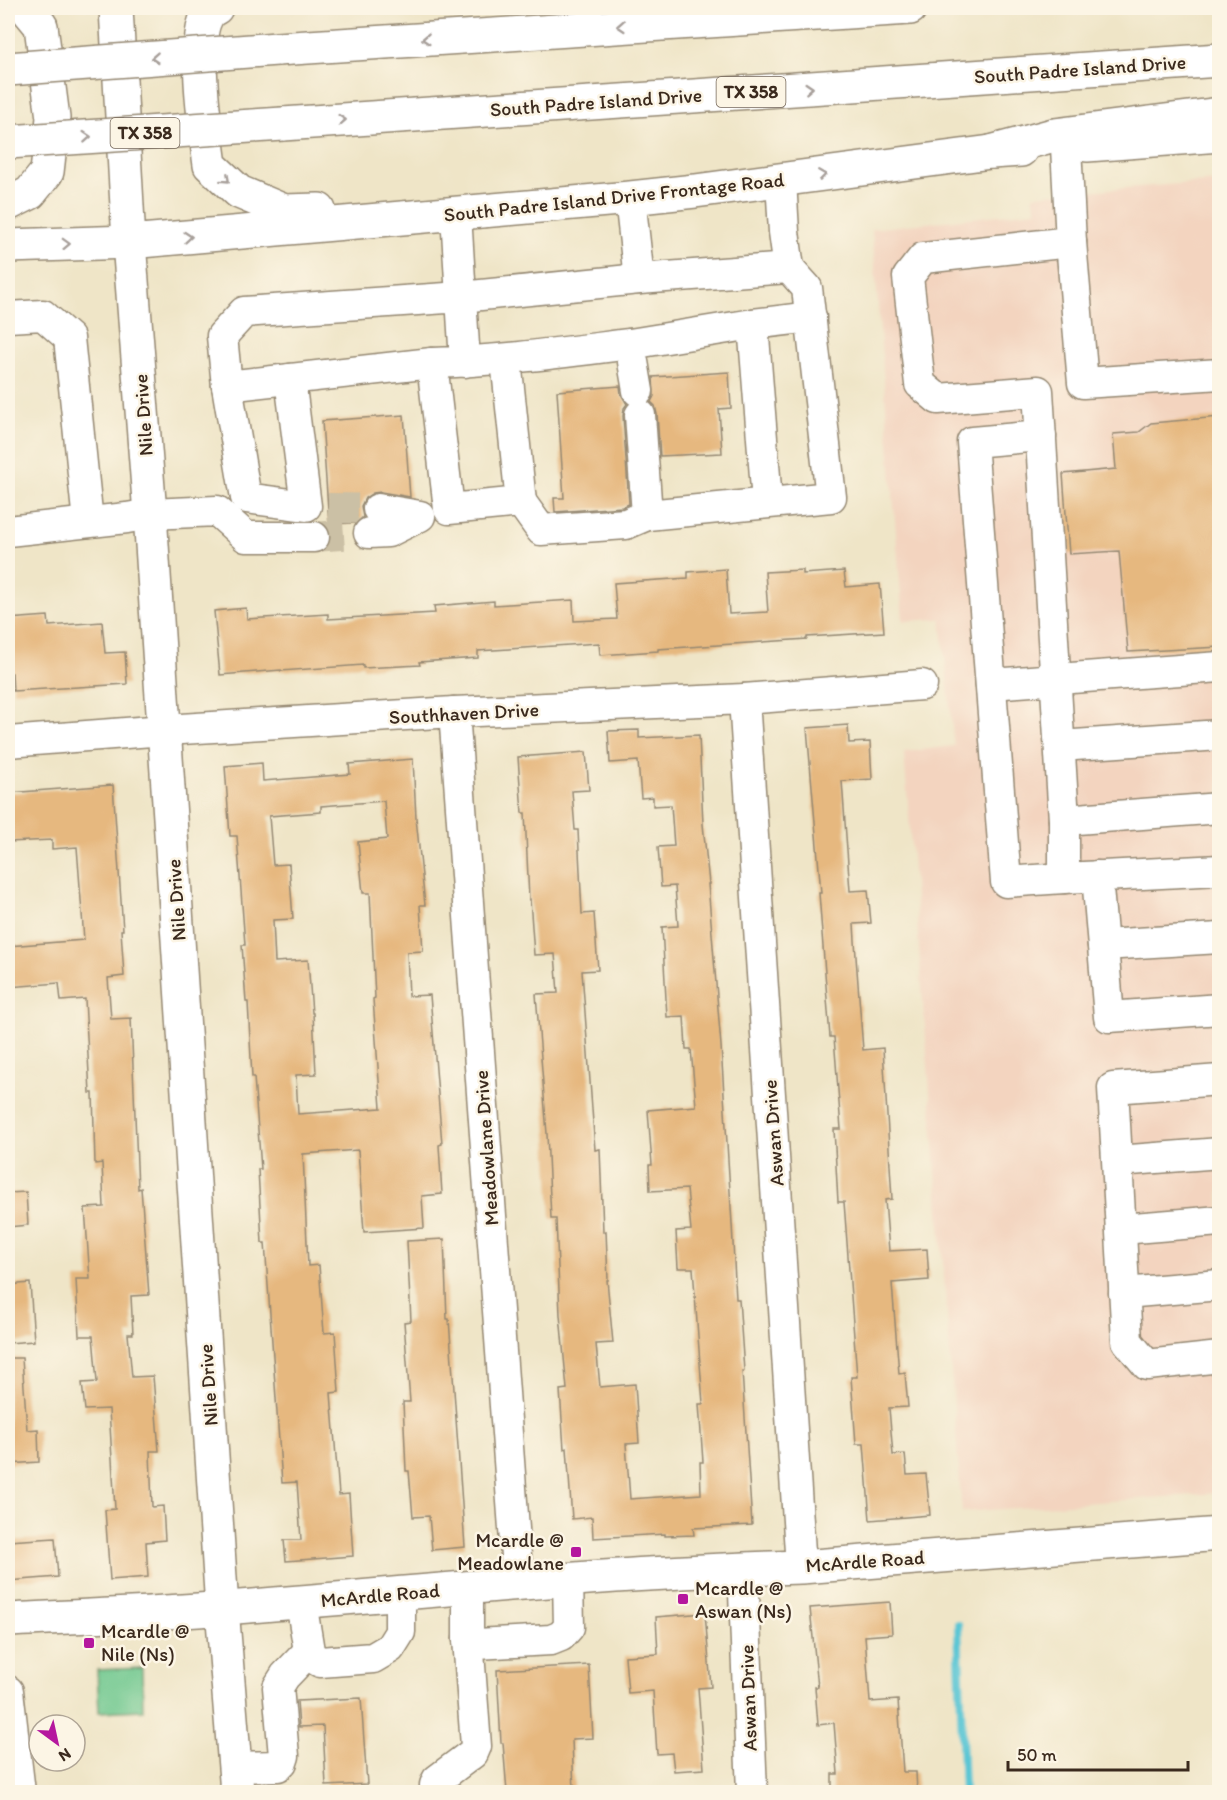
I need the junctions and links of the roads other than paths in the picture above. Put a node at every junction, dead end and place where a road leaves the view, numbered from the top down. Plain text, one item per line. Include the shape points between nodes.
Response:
1 (26, 8) edge
2 (116, 8) edge
3 (216, 8) edge
4 (909, 8) edge
5 (1220, 60) edge
6 (8, 69) edge
7 (1220, 114) edge
8 (1220, 135) edge
9 (8, 142) edge
10 (1066, 147) junction
11 (991, 152) junction
12 (781, 180) junction
13 (630, 198) junction
14 (8, 204) edge
15 (453, 214) junction
16 (1071, 242) junction
17 (129, 243) junction
18 (8, 246) edge
19 (789, 268) junction
20 (639, 279) junction
21 (461, 297) junction
22 (8, 317) edge
23 (811, 317) junction
24 (753, 324) junction
25 (630, 344) junction
26 (506, 360) junction
27 (465, 362) junction
28 (432, 363) junction
29 (1220, 374) edge
30 (290, 379) junction
31 (1083, 383) junction
32 (227, 386) junction
33 (1038, 391) junction
34 (1041, 436) junction
35 (246, 498) junction
36 (521, 502) junction
37 (767, 502) junction
38 (449, 509) junction
39 (217, 511) junction
40 (150, 514) junction
41 (646, 515) junction
42 (373, 521) tunnel mouth
43 (88, 522) junction
44 (8, 531) edge
45 (314, 537) tunnel mouth
46 (1220, 666) edge
47 (1056, 679) junction
48 (991, 684) junction
49 (922, 685) dead end
50 (744, 699) junction
51 (454, 712) junction
52 (165, 730) junction
53 (1220, 735) edge
54 (8, 742) edge
55 (1060, 746) junction
56 (1220, 808) edge
57 (1064, 820) junction
58 (1220, 870) edge
59 (1097, 876) junction
60 (1064, 878) junction
61 (1220, 938) edge
62 (1103, 945) junction
63 (1220, 1010) edge
64 (1220, 1080) edge
65 (1220, 1153) edge
66 (1118, 1161) junction
67 (1220, 1221) edge
68 (1121, 1228) junction
69 (1220, 1285) edge
70 (1125, 1293) junction
71 (1220, 1357) edge
72 (1220, 1534) edge
73 (801, 1567) junction
74 (743, 1568) junction
75 (568, 1580) junction
76 (518, 1583) junction
77 (468, 1587) junction
78 (400, 1593) junction
79 (302, 1602) junction
80 (222, 1608) junction
81 (8, 1620) edge
82 (468, 1639) junction
83 (309, 1651) junction
84 (8, 1691) edge
85 (236, 1780) edge
86 (20, 1792) edge
87 (437, 1792) edge
88 (752, 1792) edge

1 - 14 main road via 41,27 53,118 47,171 30,193
2 - 17 main road, Nile Drive
3 -> 15 main road via 208,14 201,36 201,93 210,165 239,192 284,211 378,209
4 -> 6 main road, bridge
9 -> 5 main road, South Padre Island Drive / TX 358, bridge
7 - 11 main road via 1054,135
8 - 10 main road, South Padre Island Drive Frontage Road
10 - 11 main road, South Padre Island Drive Frontage Road
10 - 16 street
12 -> 11 main road, South Padre Island Drive Frontage Road
12 - 13 main road, South Padre Island Drive Frontage Road
12 - 19 street
13 - 15 main road, South Padre Island Drive Frontage Road
13 - 20 street
17 -> 15 main road, South Padre Island Drive Frontage Road
15 - 21 street
16 - 31 street
16 - 33 street via 923,258 908,277 920,384 938,399
18 -> 17 main road, South Padre Island Drive Frontage Road
17 - 40 main road, Nile Drive
19 - 20 street
19 - 23 street via 807,288
20 - 21 street
21 - 27 street
21 - 32 street via 244,312 222,336
22 - 43 street via 43,315 69,338
23 - 24 street
23 - 37 street via 831,497
24 - 25 street
24 - 37 street
25 - 26 street
25 - 41 street via 639,403
26 - 27 street
26 - 36 street
27 - 28 street
28 - 30 street
28 - 38 street
29 - 31 street
30 - 32 street
30 - 35 street via 317,507
31 - 33 street
32 - 35 street
33 - 34 street
34 - 47 street
34 - 48 street via 972,442
35 - 39 street
36 - 38 street
36 - 41 street via 541,530 626,524
37 - 41 street
38 - 42 street via 420,516 388,532
39 - 40 street
39 - 45 street via 246,537
40 - 43 street
40 - 52 main road, Nile Drive
43 - 44 street
46 - 47 street
47 - 48 street
47 - 55 street
48 - 60 street via 1006,882
49 - 50 street, Southhaven Drive
50 - 51 street, Southhaven Drive
50 - 73 street, Aswan Drive
51 - 52 street, Southhaven Drive
51 - 76 street, Meadowlane Drive
52 - 54 street, Southhaven Drive
52 - 80 main road, Nile Drive
53 - 55 street
55 - 57 street
56 - 57 street
57 - 60 street
58 - 59 street
59 - 60 street
59 - 62 street
61 - 62 street
62 - 63 street via 1109,1017
64 - 66 street via 1113,1088
65 - 66 street
66 - 68 street
67 - 68 street
68 - 70 street
69 - 70 street
70 - 71 street via 1127,1341 1147,1365
72 - 73 main road, McArdle Road
73 - 74 main road, McArdle Road
74 - 75 main road, McArdle Road
74 - 88 street, Aswan Drive
75 - 76 main road, McArdle Road
75 - 82 street via 569,1627 561,1635 551,1640 477,1644
76 - 77 main road, McArdle Road
77 - 78 main road, McArdle Road
77 - 82 street
78 - 79 main road, McArdle Road
78 - 83 street via 400,1632 390,1648 373,1658 320,1662
79 - 80 main road, McArdle Road
79 - 83 street
80 - 81 main road, McArdle Road
80 - 85 main road, Nile Drive
82 - 87 street via 476,1746 473,1753 437,1780
83 - 85 street via 278,1687 282,1762
84 - 86 street

